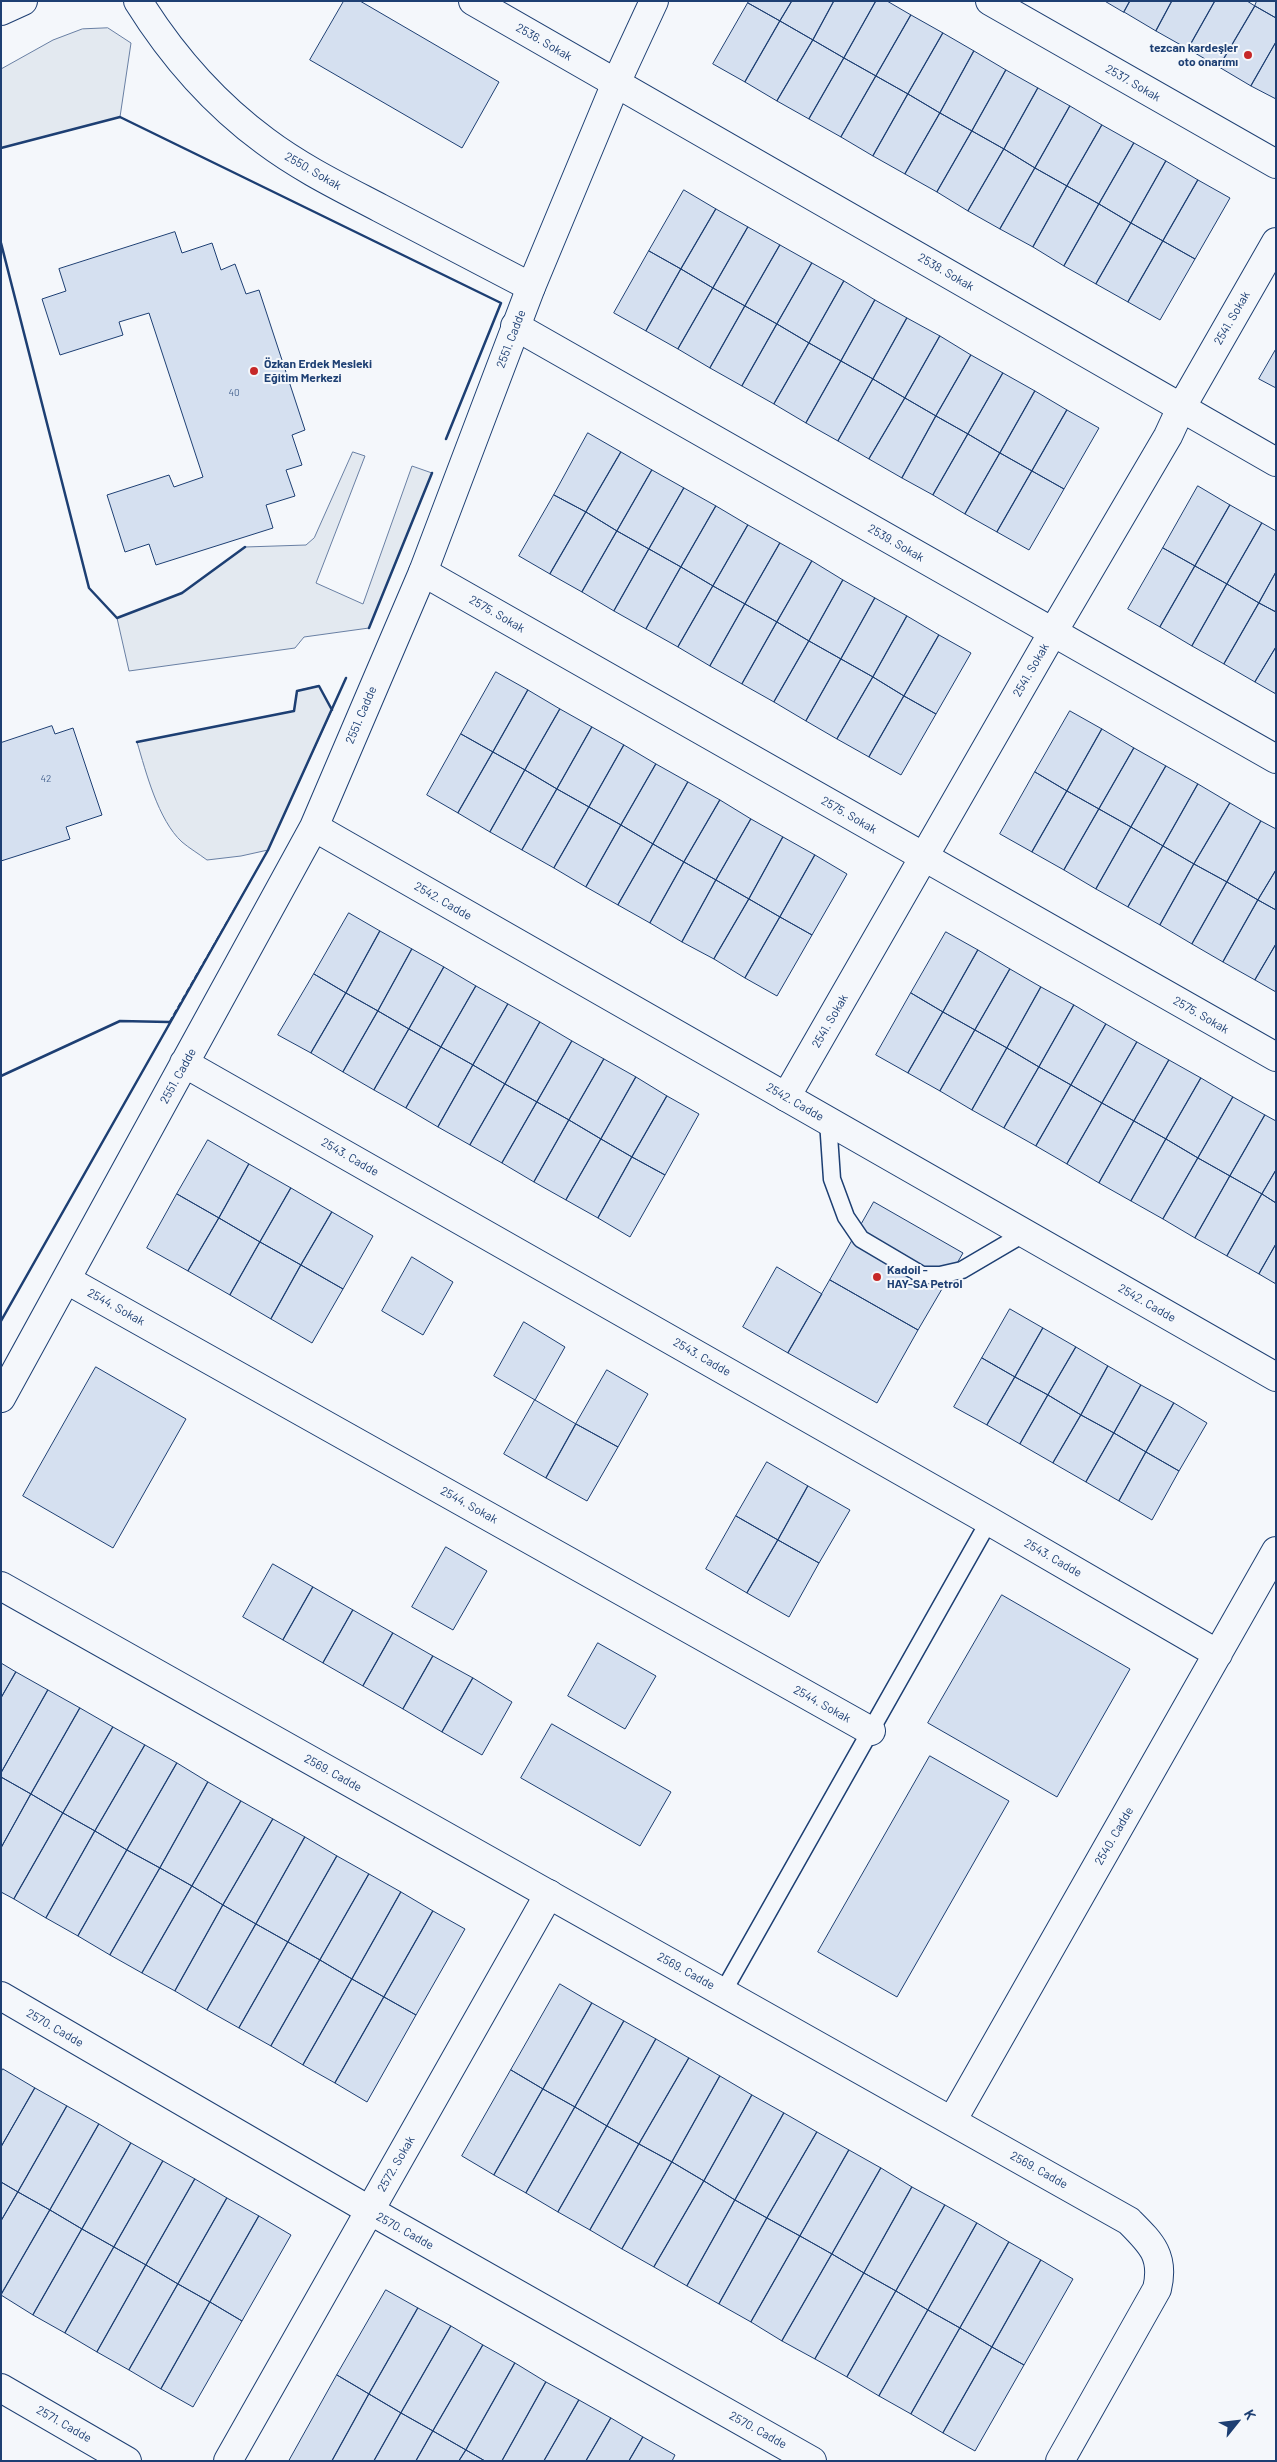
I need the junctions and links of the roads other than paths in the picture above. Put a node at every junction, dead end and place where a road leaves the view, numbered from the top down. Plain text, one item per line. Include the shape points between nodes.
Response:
1 (23, 1) edge
2 (138, 1) edge
3 (473, 1) edge
4 (654, 1) edge
5 (990, 1) edge
6 (1, 11) edge
7 (616, 82) junction
8 (1276, 164) edge
9 (1276, 242) edge
10 (531, 287) junction
11 (516, 326) junction
12 (1181, 408) junction
13 (1276, 462) edge
14 (423, 572) junction
15 (1052, 632) junction
16 (1276, 759) edge
17 (314, 828) junction
18 (924, 857) junction
19 (1276, 1057) edge
20 (184, 1063) junction
21 (786, 1097) junction
22 (828, 1121) junction
23 (1024, 1233) junction
24 (67, 1280) junction
25 (29, 1348) junction
26 (1, 1361) edge
27 (1276, 1376) edge
28 (1, 1398) edge
29 (989, 1521) junction
30 (1276, 1551) edge
31 (1, 1586) edge
32 (1218, 1654) junction
33 (871, 1731) junction
34 (549, 1894) junction
35 (723, 1992) junction
36 (1, 1996) edge
37 (952, 2122) junction
38 (369, 2210) junction
39 (1, 2388) edge
40 (127, 2461) edge
41 (228, 2461) edge
42 (812, 2461) edge
43 (1060, 2461) edge

1 - 6 street
2 - 10 street, 2550. Sokak via 181,61 231,113 264,141 303,168
3 - 7 street, 2536. Sokak
4 - 7 street, 2551. Cadde
5 - 8 street, 2537. Sokak
7 - 10 street, 2551. Cadde
7 - 12 street, 2538. Sokak
9 - 12 street, 2541. Sokak
10 - 11 street, 2551. Cadde
11 - 14 street, 2551. Cadde
11 - 15 street, 2539. Sokak
12 - 13 street, 2538. Sokak
12 - 15 street, 2541. Sokak via 1168,436
14 - 17 street, 2551. Cadde
14 - 18 street, 2575. Sokak
15 - 16 street, 2539. Sokak
15 - 18 street, 2541. Sokak
17 - 20 street, 2551. Cadde
17 - 21 street, 2542. Cadde
18 - 19 street, 2575. Sokak
18 - 21 street, 2541. Sokak
20 - 24 street, 2551. Cadde
20 - 29 street, 2543. Cadde
21 - 22 street, 2542. Cadde
22 - 23 street, 2542. Cadde
22 - 23 lane via 832,1179 846,1216 861,1240 922,1275 962,1270
23 - 27 street, 2542. Cadde
24 - 25 street, 2551. Cadde
24 - 33 street, 2544. Sokak
25 - 26 street
25 - 28 street, 2551. Cadde
29 - 32 street, 2543. Cadde
29 - 33 lane
30 - 32 street, 2540. Cadde
31 - 34 street, 2569. Cadde
32 - 37 street, 2540. Cadde
33 - 35 lane
34 - 35 street, 2569. Cadde
34 - 38 street, 2572. Sokak
35 - 37 street, 2569. Cadde
36 - 38 street, 2570. Cadde
37 - 43 street, 2569. Cadde via 1129,2221 1151,2243 1161,2271 1157,2289
38 - 41 street, 2572. Sokak
38 - 42 street, 2570. Cadde
39 - 40 street, 2571. Cadde

